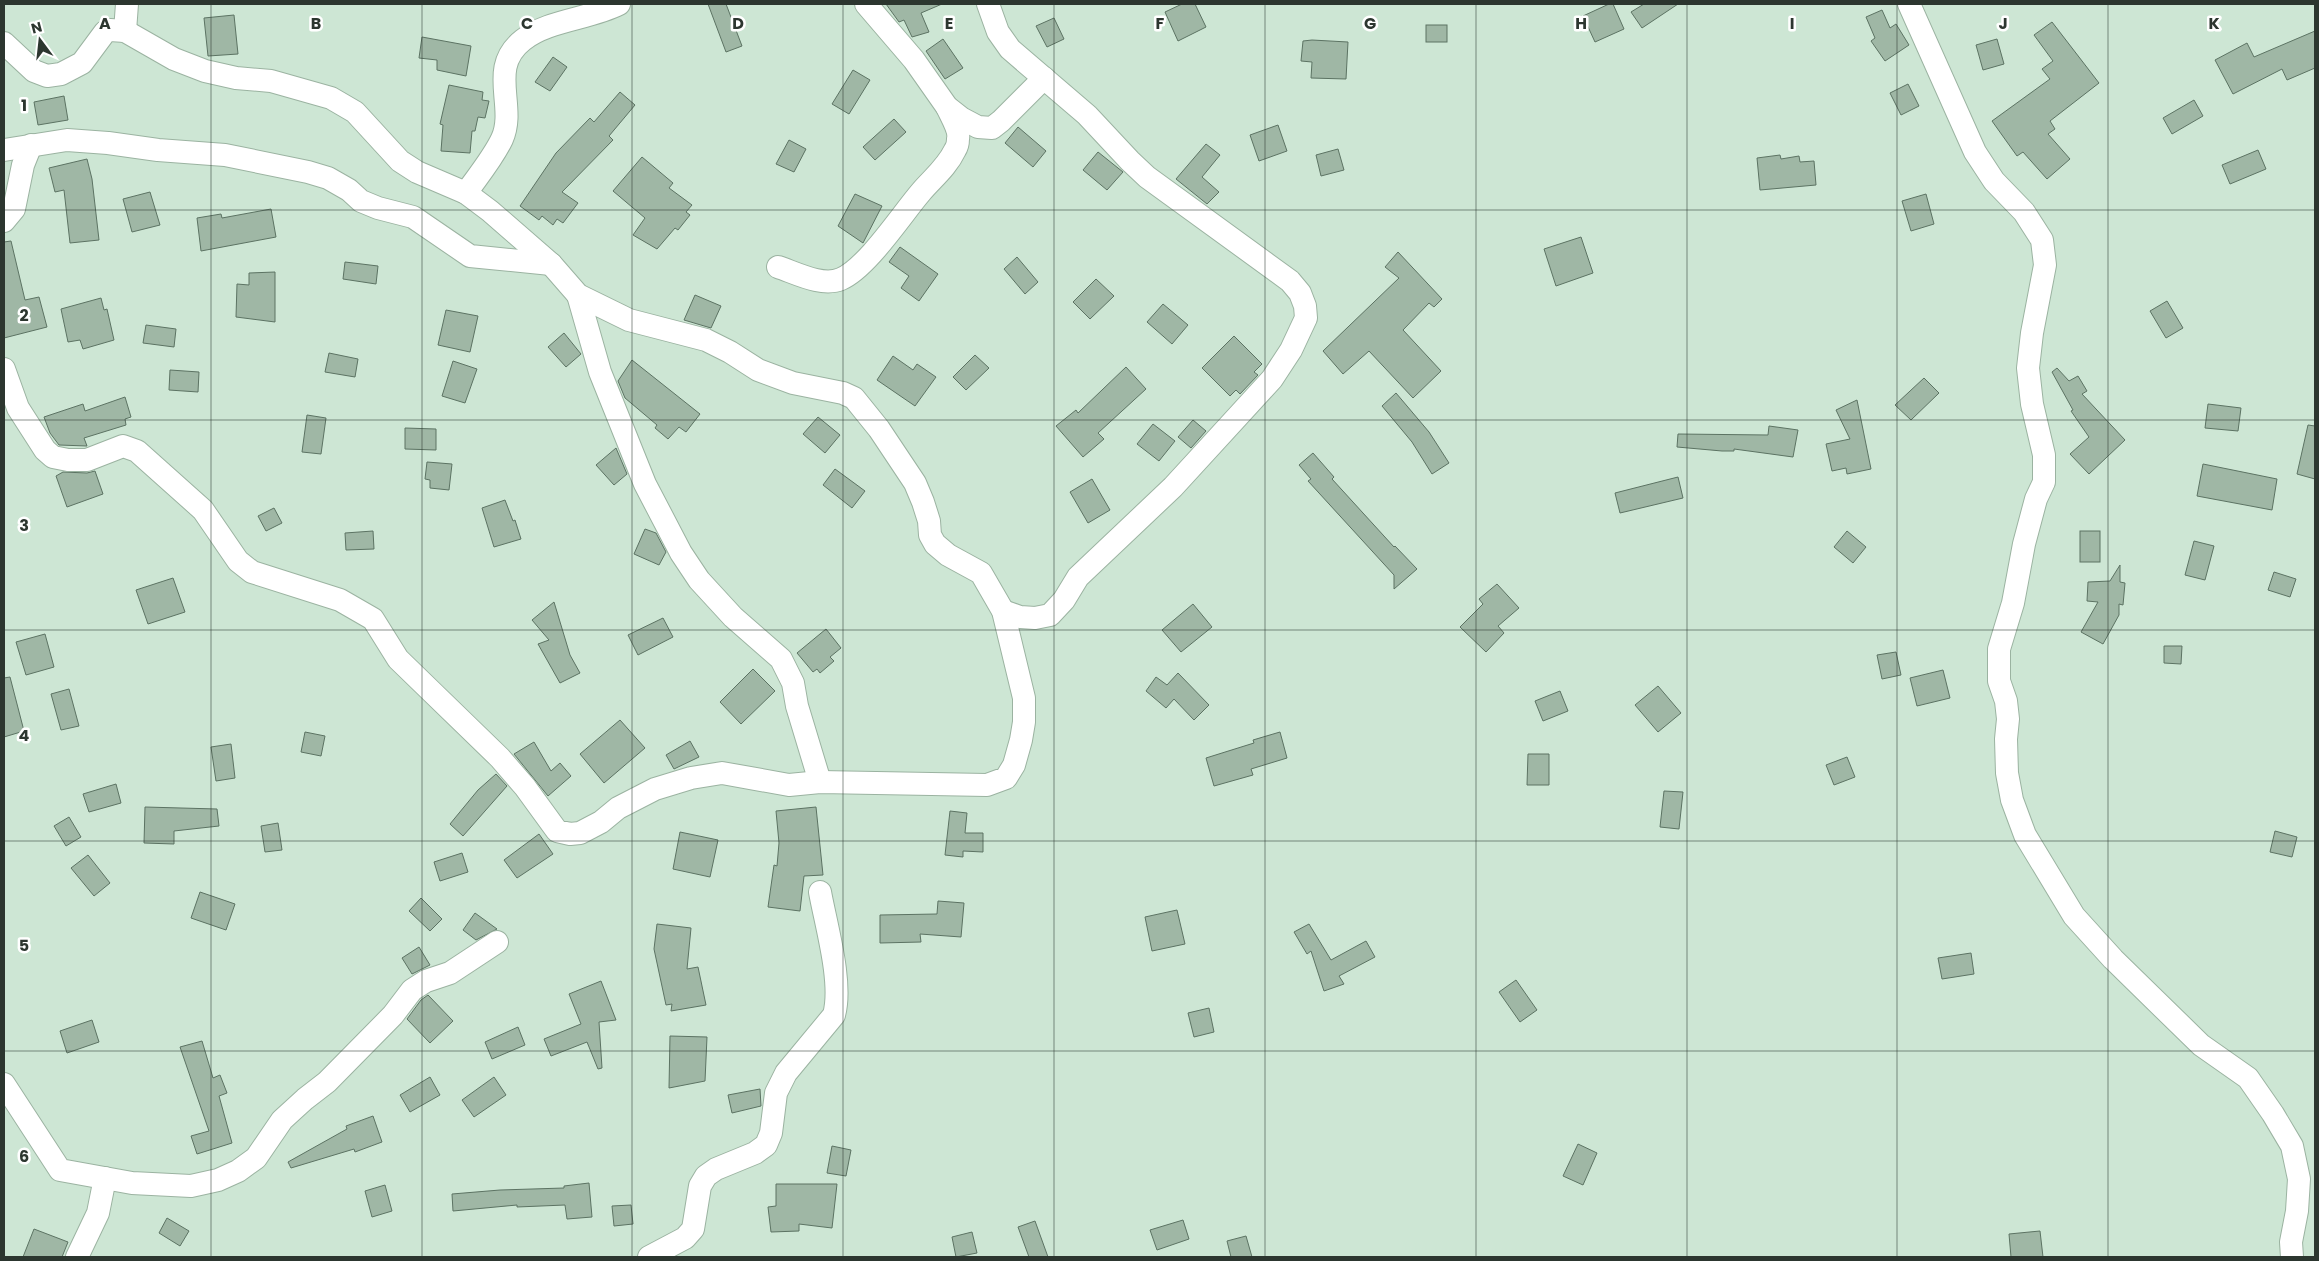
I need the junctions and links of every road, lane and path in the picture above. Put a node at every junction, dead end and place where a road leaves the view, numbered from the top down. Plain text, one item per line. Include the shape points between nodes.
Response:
1 (127, 4) edge
2 (619, 4) edge
3 (866, 4) edge
4 (988, 4) edge
5 (1909, 4) edge
6 (125, 31) junction
7 (4, 44) edge
8 (1044, 78) junction
9 (947, 107) junction
10 (31, 145) junction
11 (4, 150) edge
12 (466, 193) junction
13 (4, 221) edge
14 (551, 264) junction
15 (778, 267) dead end
16 (578, 295) junction
17 (4, 370) edge
18 (1003, 611) junction
19 (820, 782) junction
20 (820, 892) dead end
21 (497, 942) dead end
22 (4, 1084) edge
23 (105, 1178) junction
24 (77, 1257) edge
25 (649, 1257) edge
26 (2292, 1257) edge

1 - 6 street
2 - 12 street via 540,30 525,38 508,55 503,84 506,121 502,139
3 - 9 street via 914,60
4 - 8 street via 998,32 1010,49
5 - 26 street via 1975,152 1994,181 2024,212 2042,240 2045,265 2028,368 2032,404 2044,455 2044,482 2034,508 2013,603 1999,649 1999,681 2008,719 2007,773 2012,800 2025,835 2074,916 2202,1046 2248,1078 2273,1114 2292,1146 2299,1179
6 - 7 street via 105,32 82,63 61,74 47,76 34,71
6 - 12 street via 174,59 205,71 271,81 331,98 355,112 400,162
8 - 9 street via 992,128 978,127
8 - 18 street via 1087,115 1147,178 1290,281 1300,293 1306,318 1272,379 1173,488 1078,578 1050,614 1035,618
9 - 15 street via 959,137 956,150 880,244 853,270 841,279 831,281
10 - 11 street
10 - 13 street via 23,165 14,209
10 - 14 street via 67,140 108,143 225,155 308,172 328,178 361,201 413,217 470,256
12 - 14 street
14 - 16 street
16 - 18 street via 629,320 706,340 758,370 793,383 854,398 915,483 935,544 981,573
16 - 19 street via 600,372 649,492 681,553 704,587 781,658 793,683
17 - 19 street via 18,408 52,457 87,460 128,446 203,510 238,561 252,572 340,600 373,619 398,659 500,758 558,831 580,833 655,789 691,778 722,773 789,785
18 - 19 street via 1024,698 1021,740 1014,765 1006,778 987,785
20 - 25 street via 835,975 837,1006 834,1015 776,1093 771,1133 766,1144 755,1153 706,1176 700,1186 693,1229 685,1238
21 - 23 street via 450,973 412,990 327,1082 282,1120 256,1158 238,1171 191,1186
22 - 23 street via 60,1170
23 - 24 street via 98,1213

